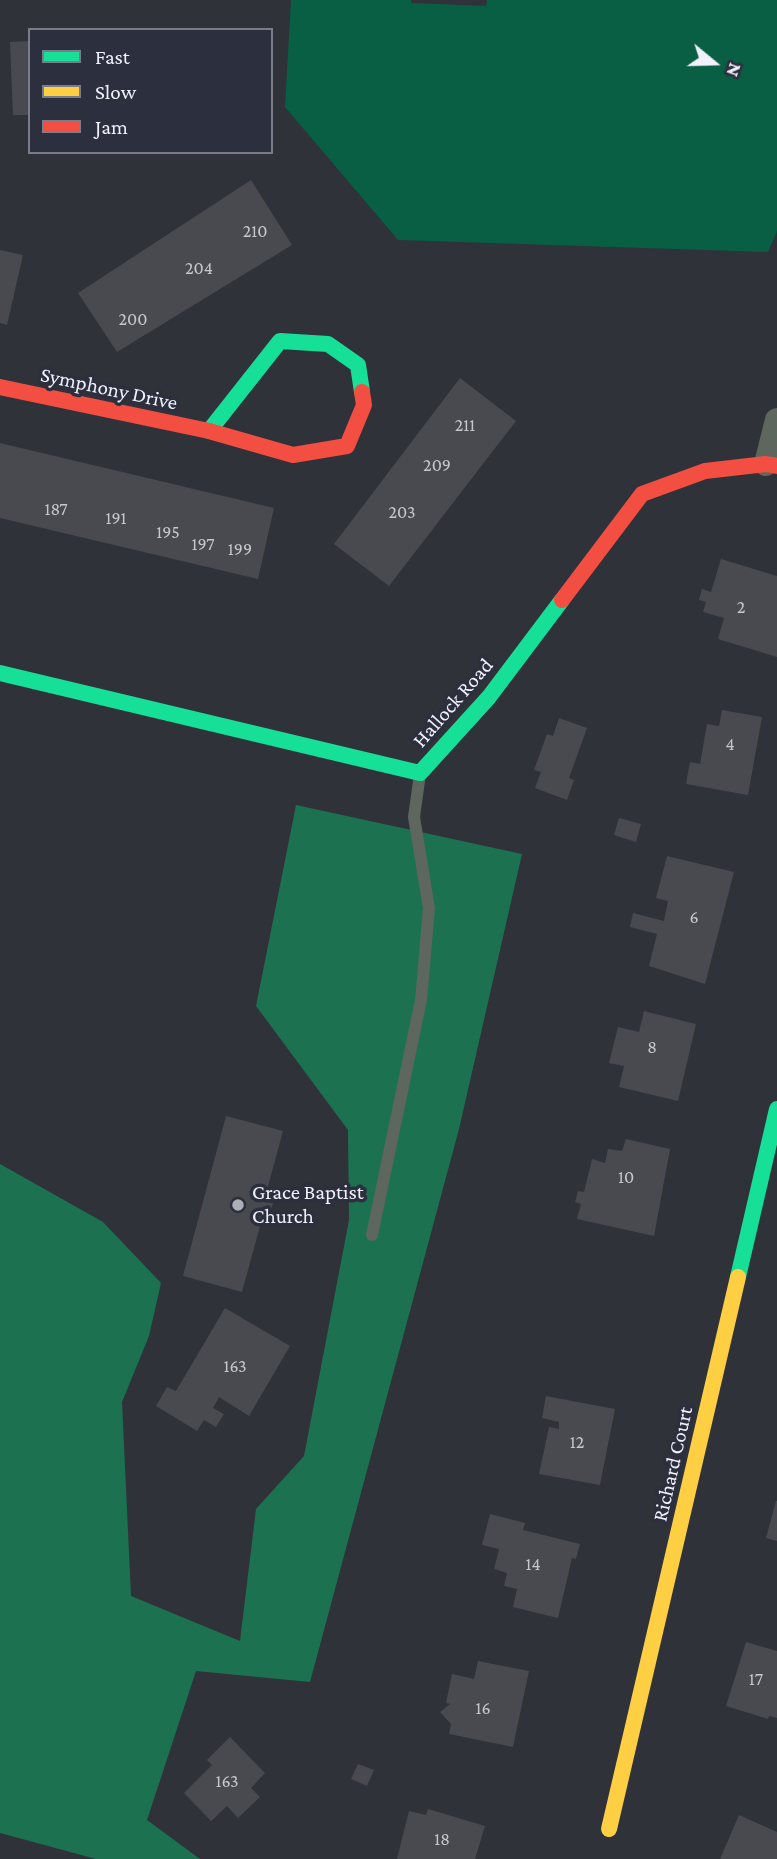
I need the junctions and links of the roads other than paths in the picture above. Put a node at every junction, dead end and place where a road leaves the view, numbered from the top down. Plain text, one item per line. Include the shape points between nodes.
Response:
1 (0, 387) edge
2 (777, 419) edge
3 (209, 431) junction
4 (771, 465) edge
5 (0, 673) edge
6 (420, 773) junction
7 (777, 1109) edge
8 (372, 1235) dead end
9 (609, 1829) dead end

1 - 3 street, Symphony Drive
2 - 4 street
3 - 3 street, Symphony Drive via 293,455 347,446 364,405 358,365 328,344 280,341
4 - 6 street, Hallock Road via 705,471 642,494 489,697
5 - 6 street, Hallock Road
6 - 8 lane via 414,817 429,908 421,1000
7 - 9 street, Richard Court

